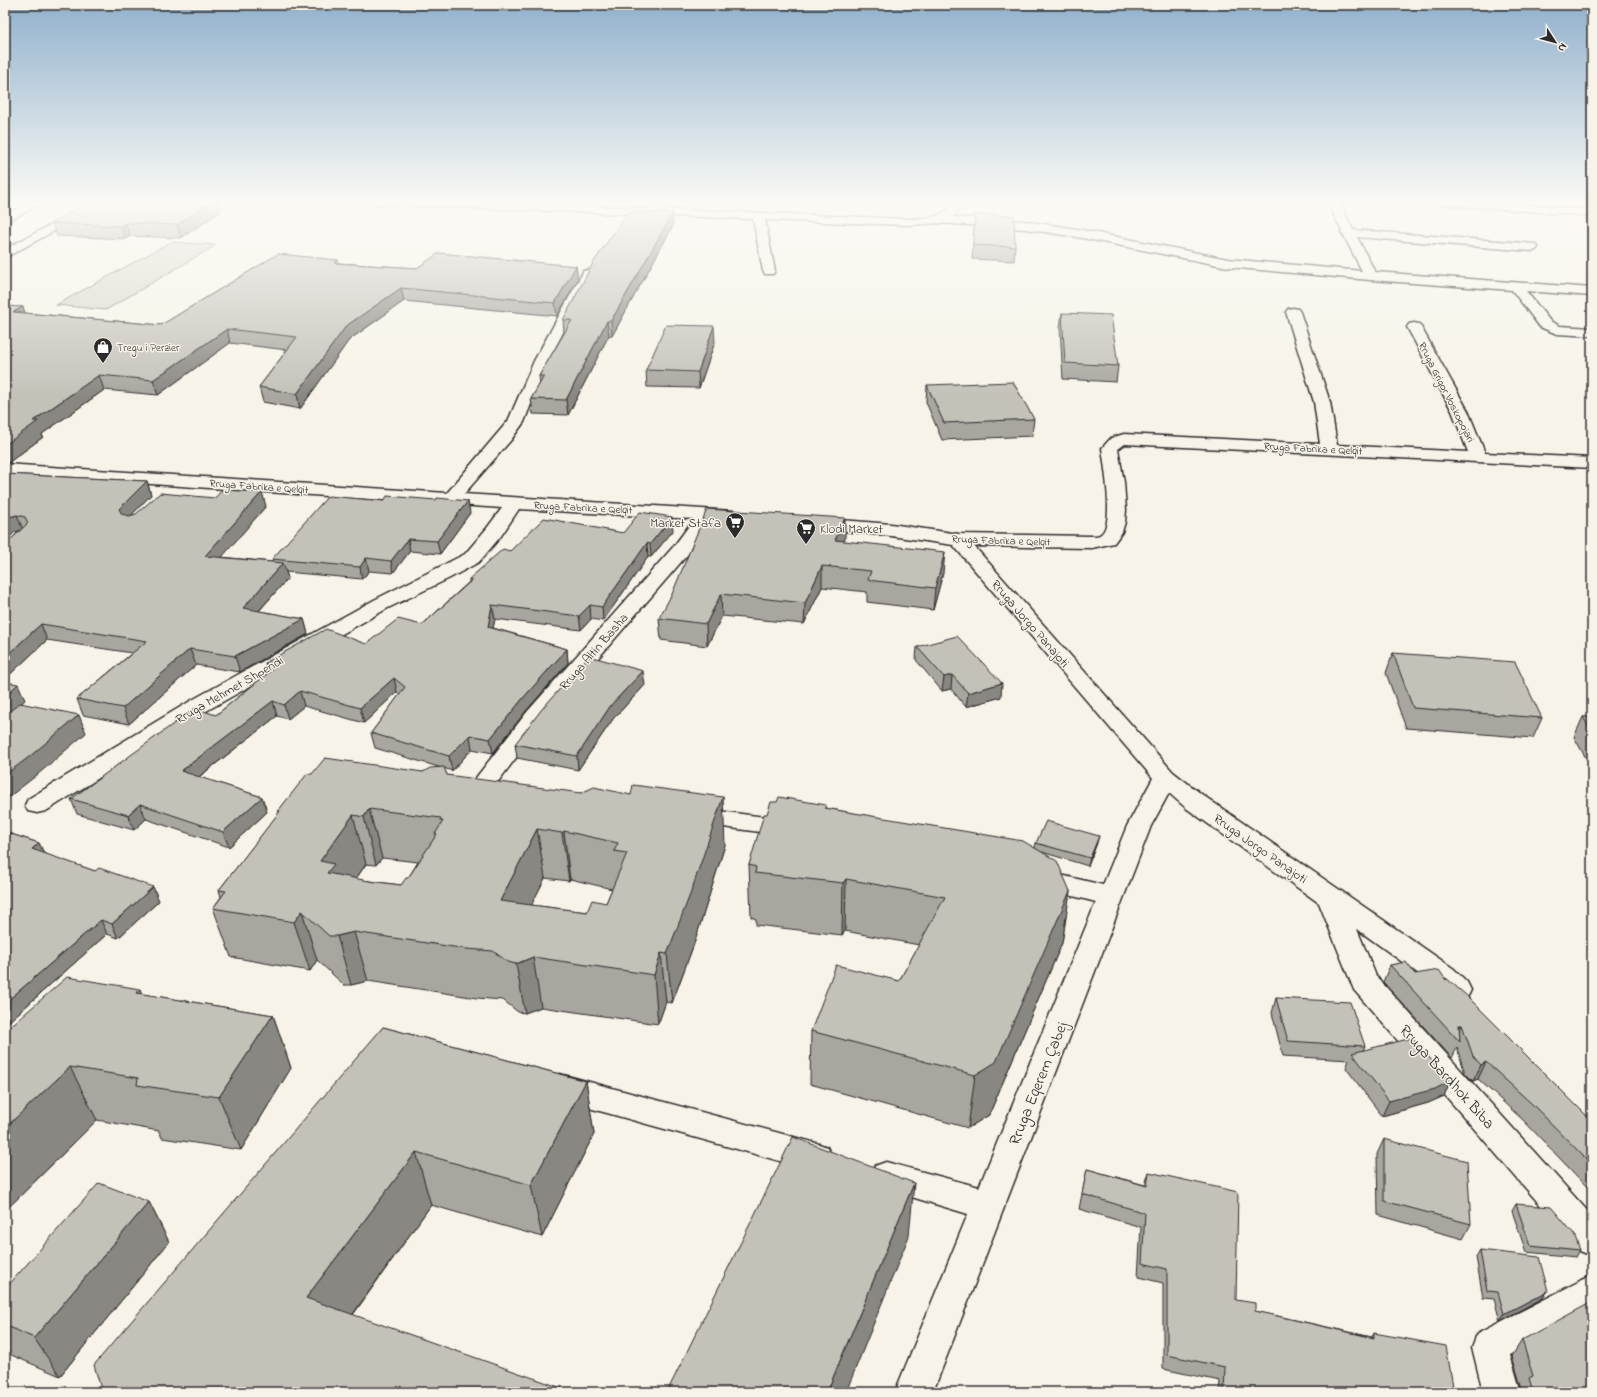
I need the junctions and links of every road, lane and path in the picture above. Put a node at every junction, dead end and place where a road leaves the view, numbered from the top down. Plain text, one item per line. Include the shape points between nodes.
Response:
1 (768, 266) edge
2 (1263, 266) edge
3 (1365, 266) edge
4 (769, 271) dead end
5 (588, 274) edge
6 (1370, 276) junction
7 (1516, 287) junction
8 (1592, 292) edge
9 (1293, 312) dead end
10 (1414, 327) dead end
11 (1592, 332) edge
12 (1329, 449) junction
13 (1479, 457) junction
14 (1592, 462) edge
15 (5, 469) edge
16 (23, 470) junction
17 (180, 481) junction
18 (5, 485) edge
19 (163, 497) edge
20 (451, 499) junction
21 (514, 503) junction
22 (707, 514) junction
23 (751, 517) edge
24 (803, 522) edge
25 (959, 540) junction
26 (1165, 777) junction
27 (519, 793) edge
28 (37, 805) dead end
29 (674, 813) edge
30 (808, 831) edge
31 (1018, 874) edge
32 (1111, 896) junction
33 (1330, 896) junction
34 (1473, 1006) edge
35 (531, 1079) edge
36 (989, 1205) junction
37 (1592, 1240) edge
38 (1592, 1293) edge
39 (914, 1392) edge
40 (1502, 1392) edge

1 - 4 street
2 - 6 street
3 - 6 street
5 - 20 street via 541,362 516,422
6 - 7 street
7 - 8 street
7 - 11 street via 1545,324 1557,330
9 - 12 street via 1322,402
10 - 13 street, Rruga Grigor Voskopojari via 1460,411
12 - 13 street, Rruga Fabrika e Qelqit
12 - 25 street, Rruga Fabrika e Qelqit via 1124,439 1116,441 1110,448 1118,511 1115,531 1107,539 1092,542
13 - 14 street, Rruga Fabrika e Qelqit
15 - 16 street, Rruga Fabrika e Qelqit
16 - 17 street, Rruga Fabrika e Qelqit
16 - 18 street
17 - 19 street
17 - 20 street, Rruga Fabrika e Qelqit
20 - 21 street, Rruga Fabrika e Qelqit
21 - 22 street, Rruga Fabrika e Qelqit
21 - 28 street, Rruga Mehmet Shpendi via 472,558 381,604 219,694
22 - 23 street, Rruga Fabrika e Qelqit
22 - 27 street, Rruga Altin Basha via 681,550 535,717 480,788
24 - 25 street, Rruga Fabrika e Qelqit via 891,530
25 - 26 street, Rruga Jorgo Panajoti
26 - 32 street, Rruga Eqerem Çabej via 1140,826
26 - 33 street, Rruga Jorgo Panajoti via 1195,802
29 - 30 street
31 - 32 street
32 - 36 street, Rruga Eqerem Çabej
33 - 34 street, Rruga Jorgo Panajoti via 1444,977
33 - 37 street, Rruga Bardhok Biba via 1364,982
35 - 36 street
36 - 39 street, Rruga Eqerem Çabej
38 - 40 street via 1490,1347

